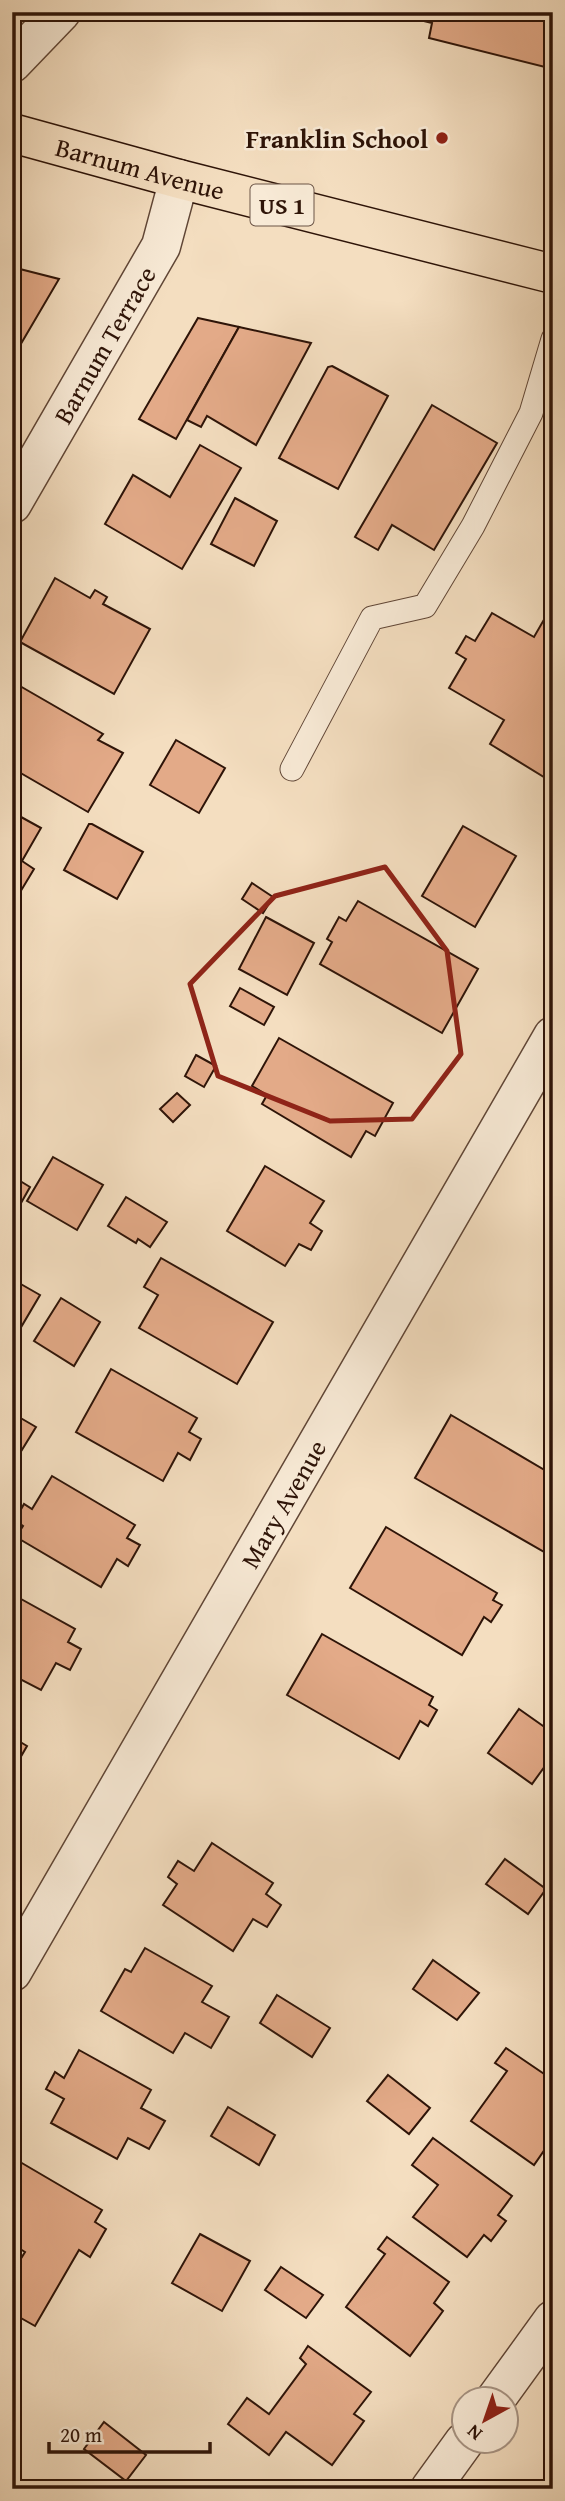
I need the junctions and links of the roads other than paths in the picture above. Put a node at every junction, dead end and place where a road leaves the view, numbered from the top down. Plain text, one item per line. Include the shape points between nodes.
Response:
1 (61, 12) edge
2 (12, 63) edge
3 (12, 133) edge
4 (179, 179) junction
5 (553, 274) edge
6 (553, 338) edge
7 (12, 505) edge
8 (292, 769) dead end
9 (553, 1036) edge
10 (12, 1972) edge
11 (553, 2320) edge
12 (505, 2386) edge
13 (453, 2456) edge
14 (430, 2489) edge

1 - 2 street
3 - 4 main road, Barnum Avenue / US 1
4 - 5 main road, Barnum Avenue / US 1
4 - 7 street, Barnum Terrace via 161,246
6 - 8 lane via 531,412 473,526 425,606 372,618
9 - 10 street, Mary Avenue
11 - 12 street
13 - 14 street

